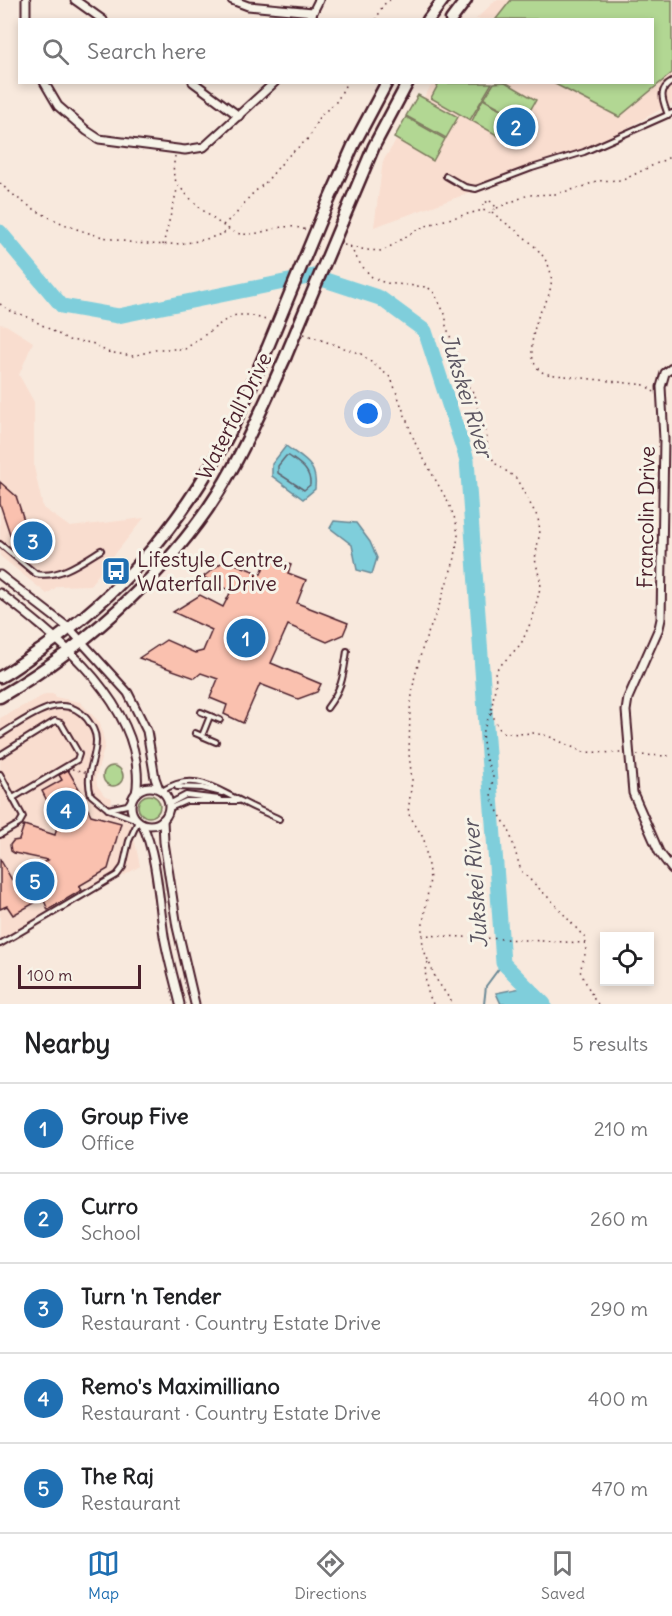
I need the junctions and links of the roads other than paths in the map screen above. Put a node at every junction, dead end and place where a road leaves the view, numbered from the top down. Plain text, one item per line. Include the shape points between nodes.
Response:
1 (26, 0) edge
2 (75, 0) edge
3 (232, 0) edge
4 (319, 0) edge
5 (443, 0) edge
6 (466, 0) edge
7 (313, 12) junction
8 (26, 18) edge
9 (100, 18) edge
10 (310, 18) edge
11 (430, 18) edge
12 (452, 18) edge
13 (672, 82) edge
14 (45, 84) edge
15 (196, 84) edge
16 (273, 84) edge
17 (386, 84) edge
18 (407, 84) edge
19 (670, 114) edge
20 (239, 116) junction
21 (446, 176) dead end
22 (672, 368) edge
23 (0, 544) edge
24 (101, 550) dead end
25 (0, 575) edge
26 (0, 593) edge
27 (70, 629) junction
28 (55, 639) junction
29 (82, 639) junction
30 (347, 651) dead end
31 (68, 652) junction
32 (0, 677) edge
33 (0, 697) edge
34 (327, 708) dead end
35 (201, 712) dead end
36 (210, 716) junction
37 (220, 720) dead end
38 (195, 733) dead end
39 (0, 735) edge
40 (202, 736) junction
41 (216, 742) dead end
42 (0, 755) edge
43 (0, 774) edge
44 (161, 790) junction
45 (134, 796) junction
46 (13, 798) junction
47 (239, 801) junction
48 (169, 806) junction
49 (108, 809) junction
50 (279, 819) dead end
51 (164, 820) junction
52 (138, 821) junction
53 (0, 836) edge
54 (672, 869) edge
55 (0, 944) edge
56 (180, 1004) edge
57 (195, 1004) edge

1 - 8 street
2 - 9 street
3 - 7 street via 248,6
4 - 7 street
5 - 11 main road
6 - 12 main road
7 - 10 street
13 - 19 lane via 664,87 661,97
14 - 20 street via 58,106 99,139 177,150 199,149
15 - 20 street
16 - 20 street
17 - 27 main road, Waterfall Drive, bridge via 353,146 224,444 178,517 121,585
18 - 29 main road, Waterfall Drive, bridge via 374,146 285,358 232,470 206,510 151,578
19 - 21 lane via 584,152 482,187 469,189
22 - 54 street, Francolin Drive via 663,377 661,396 661,619 626,711 633,793 659,852
23 - 24 lane via 43,576 77,565
25 - 27 street
26 - 28 street
27 - 28 main road, Waterfall Drive
27 - 29 street
28 - 31 street
28 - 32 main road, Waterfall Drive
29 - 31 main road, Waterfall Drive
29 - 44 street via 128,693 140,714
30 - 34 lane via 342,685
31 - 33 main road, Waterfall Drive
31 - 45 street via 89,673 123,720 139,778
35 - 36 lane
36 - 37 lane
36 - 40 lane
38 - 40 lane
39 - 49 lane via 50,707 67,707 83,715 96,738 89,787 96,800
40 - 41 lane
42 - 46 lane via 55,721 61,723 79,754 77,760
43 - 46 lane
44 - 45 street via 147,787
44 - 47 lane via 202,783
44 - 48 street
45 - 49 lane via 123,807
45 - 52 street via 131,809
46 - 53 lane via 22,820
47 - 48 lane via 186,795
47 - 50 lane
48 - 51 street
49 - 52 lane
51 - 52 street via 153,825
51 - 57 street via 177,927
52 - 55 lane via 117,875
52 - 56 street via 147,833

